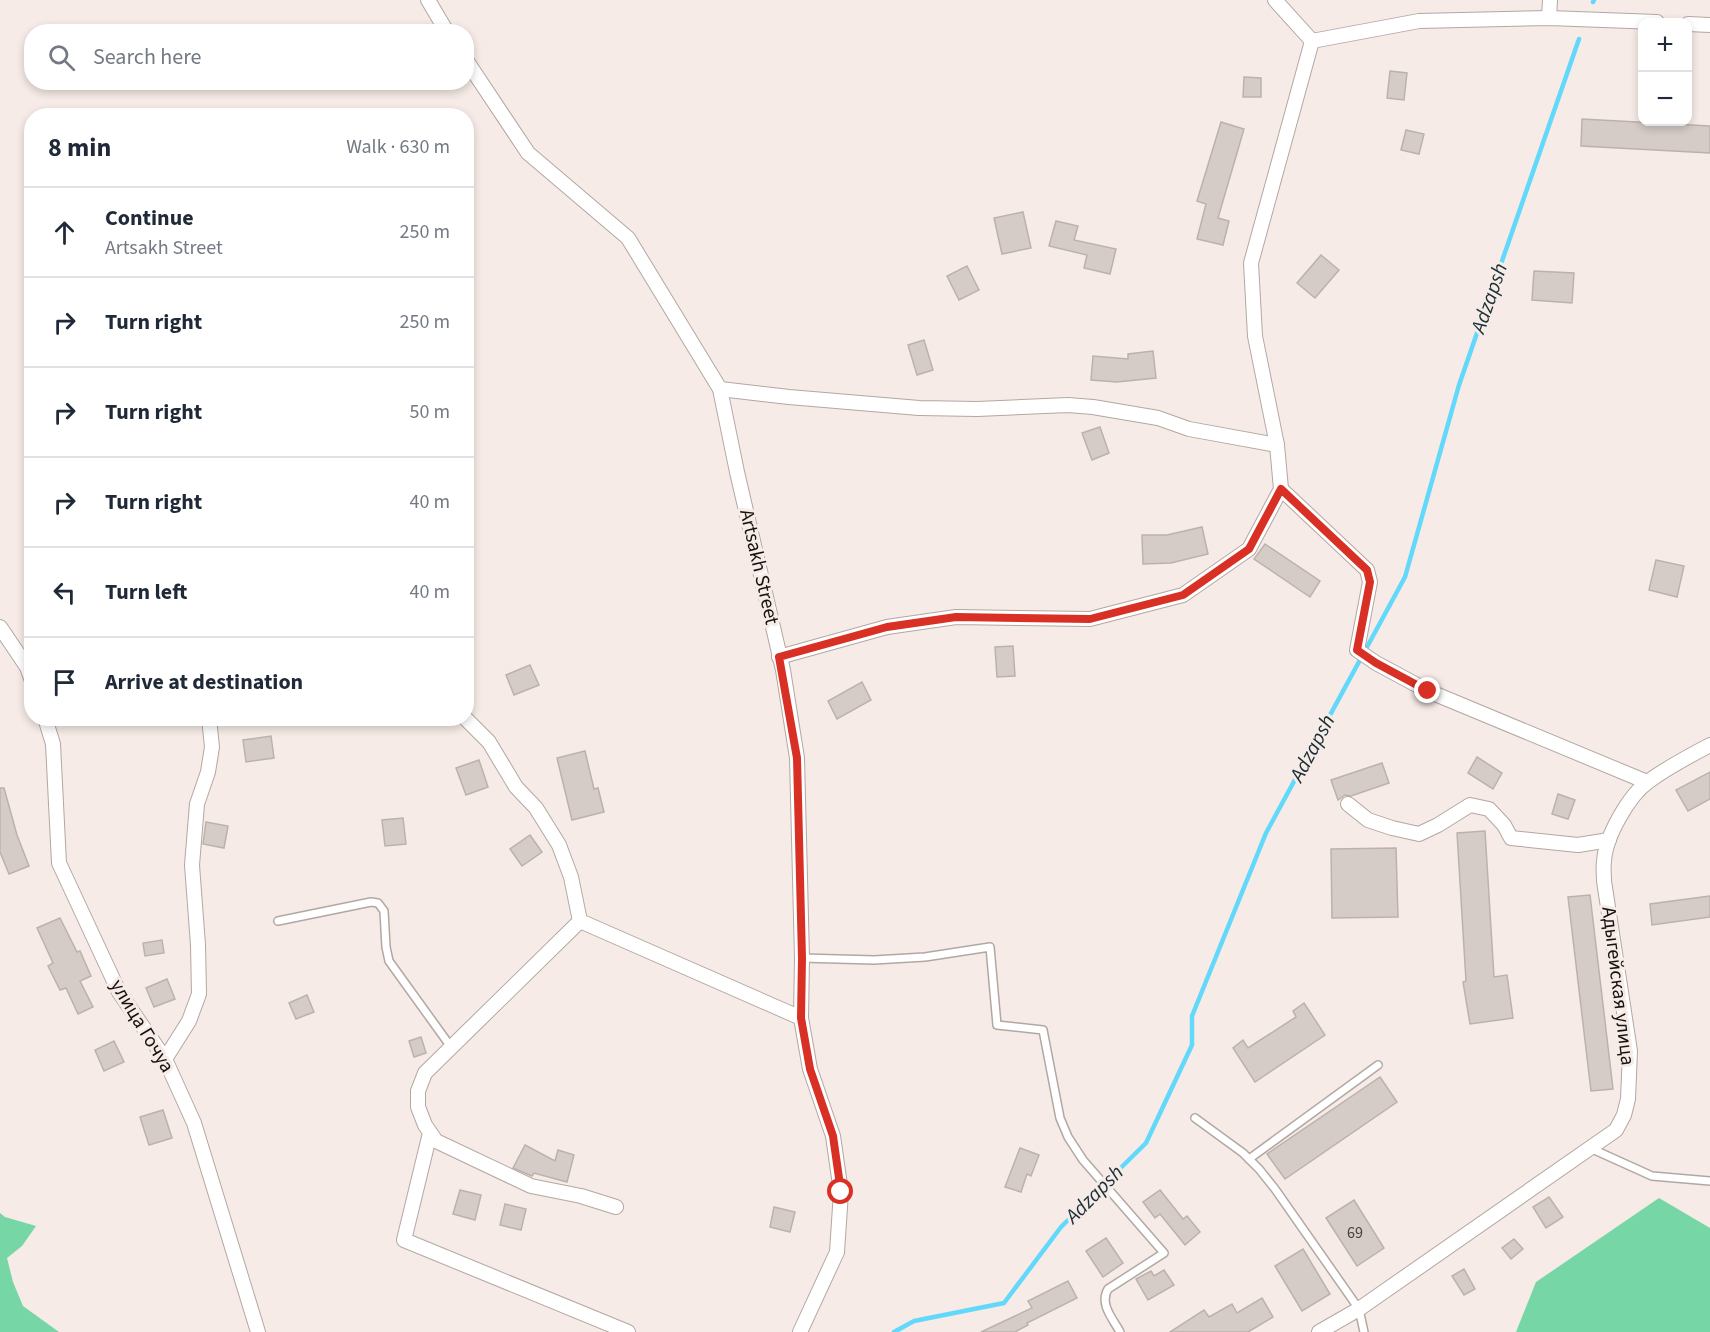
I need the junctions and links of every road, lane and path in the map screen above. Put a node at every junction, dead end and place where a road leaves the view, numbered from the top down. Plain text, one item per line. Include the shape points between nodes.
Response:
1 (428, 0) edge
2 (1275, 0) edge
3 (1550, 0) edge
4 (1549, 18) junction
5 (1638, 21) edge
6 (442, 24) edge
7 (1692, 24) edge
8 (1710, 25) edge
9 (1312, 40) junction
10 (474, 72) edge
11 (720, 389) junction
12 (1277, 445) junction
13 (1281, 489) junction
14 (0, 627) edge
15 (779, 657) junction
16 (24, 663) edge
17 (47, 726) edge
18 (210, 726) edge
19 (473, 726) edge
20 (1710, 745) edge
21 (1647, 782) junction
22 (1348, 804) dead end
23 (1608, 840) junction
24 (278, 921) dead end
25 (580, 921) junction
26 (802, 958) junction
27 (801, 1018) junction
28 (452, 1047) junction
29 (165, 1059) junction
30 (1378, 1065) dead end
31 (1195, 1118) dead end
32 (430, 1133) junction
33 (1590, 1148) junction
34 (1249, 1159) junction
35 (1710, 1181) edge
36 (616, 1207) dead end
37 (1359, 1309) junction
38 (258, 1332) edge
39 (628, 1332) edge
40 (800, 1332) edge
41 (1120, 1332) edge
42 (1319, 1332) edge
43 (1364, 1332) edge

1 - 6 street
2 - 9 street
3 - 4 street
4 - 5 street
4 - 9 street via 1419,21
7 - 8 street
9 - 12 street via 1251,263 1255,336
10 - 11 street, Artsakh Street via 528,153 628,238
11 - 12 street via 919,408 1093,407
11 - 15 street, Artsakh Street
12 - 13 street
13 - 15 street via 1249,549 1183,595 1090,619 956,617 887,627
13 - 21 street via 1367,570 1370,582 1357,650 1428,691
14 - 16 street
15 - 26 street, Artsakh Street via 797,758
17 - 29 street, улица Гочуа via 53,744 59,863 119,992
18 - 29 street via 212,747 197,804 192,865 199,994 189,1021
19 - 25 street via 489,742 516,787 560,844
20 - 21 street, Адыгейская улица
21 - 23 street, Адыгейская улица via 1631,799
22 - 23 street via 1368,820 1419,834 1470,805 1489,809 1511,838 1578,845
23 - 33 street, Адыгейская улица via 1604,881 1630,1051 1628,1099 1616,1130
24 - 28 lane via 378,903 384,911 389,961
25 - 27 street
25 - 28 street
26 - 27 street, Artsakh Street
26 - 41 lane via 874,960 990,948 997,1025 1043,1030 1060,1118 1068,1137 1083,1160 1164,1253 1108,1289 1104,1296
27 - 40 street, Artsakh Street via 810,1069 833,1136 841,1192 837,1252
28 - 32 street via 425,1072 418,1091 418,1107
29 - 38 street, улица Гочуа via 194,1123
30 - 34 lane
31 - 34 lane
32 - 36 street via 436,1141 531,1186
32 - 39 street via 404,1240
33 - 35 lane via 1652,1176
33 - 37 street, Адыгейская улица
34 - 37 lane via 1275,1189
37 - 42 street, Адыгейская улица
37 - 43 lane

